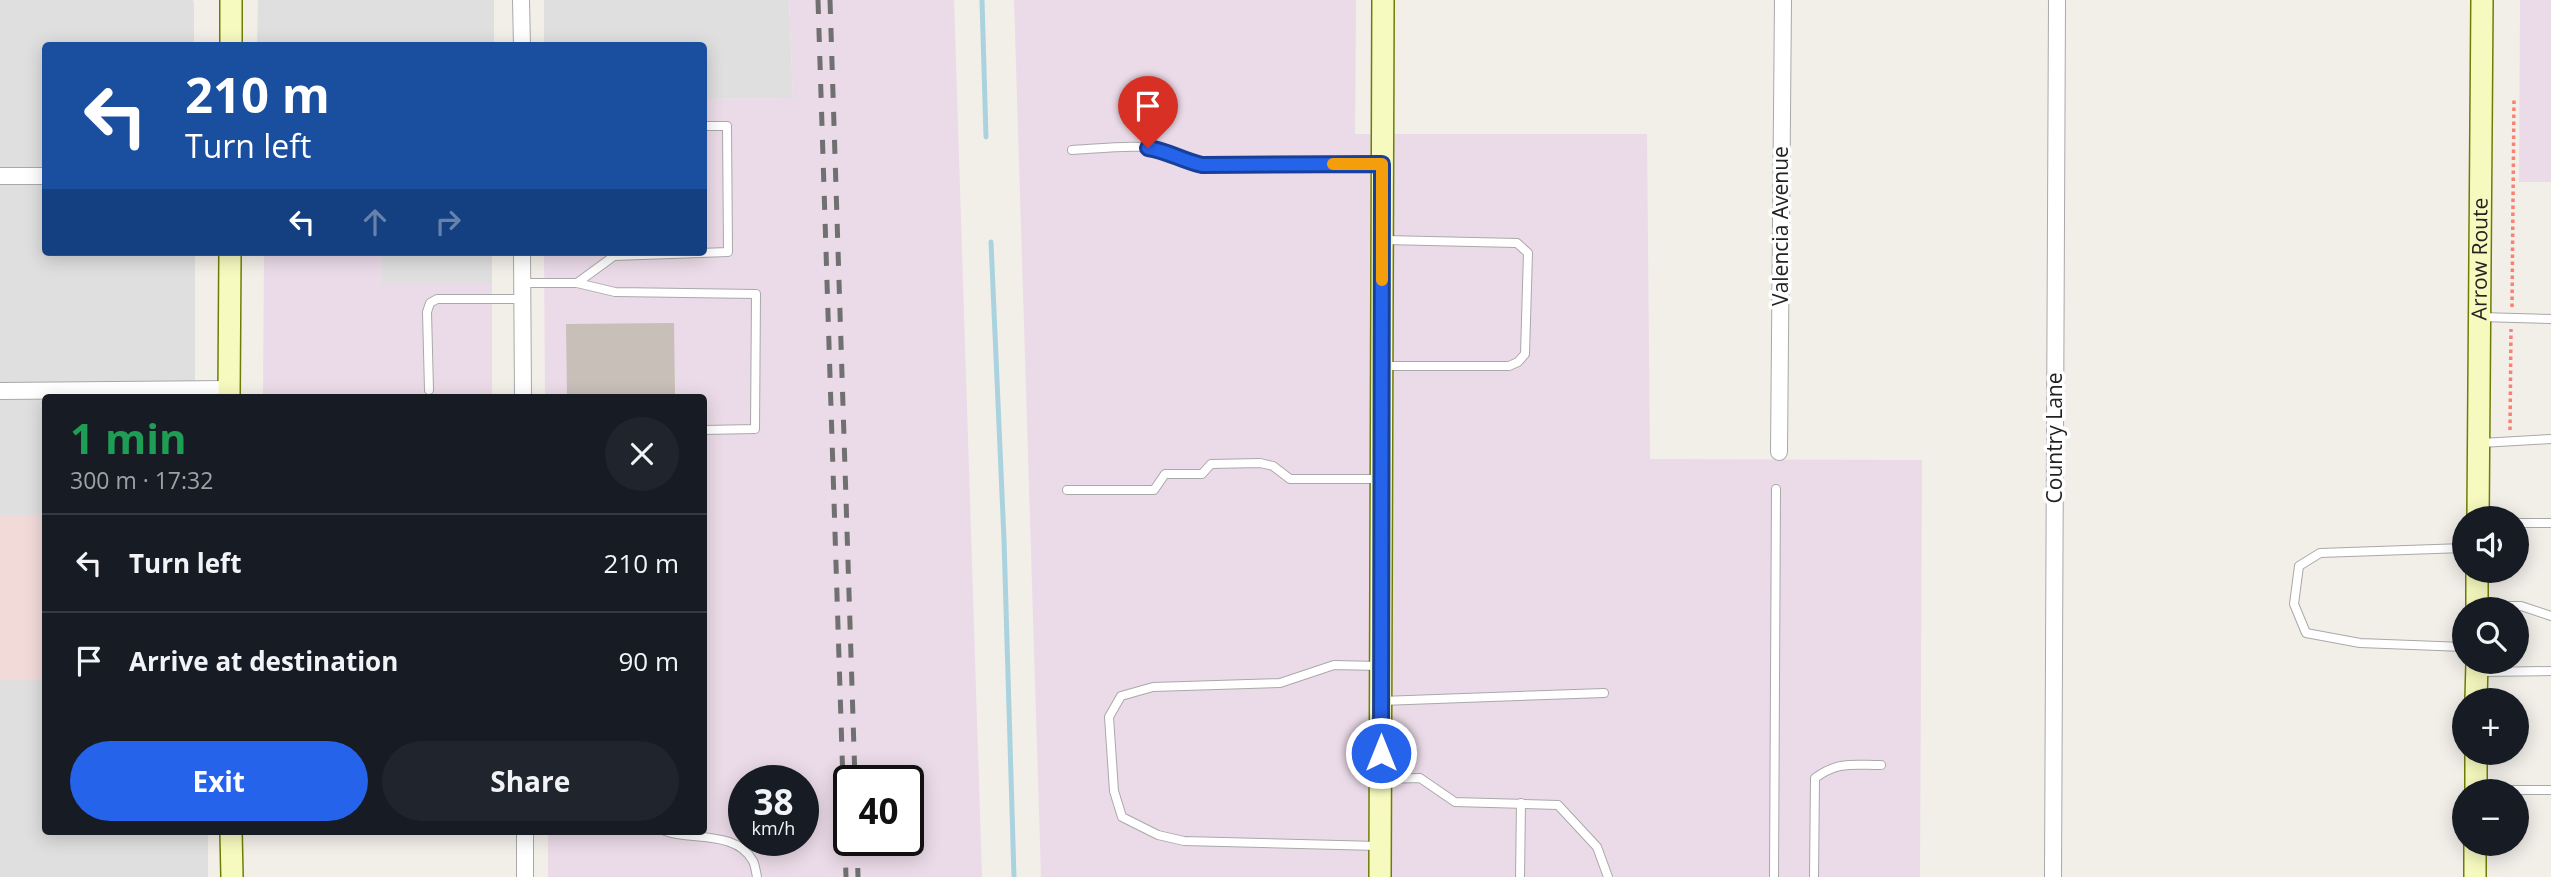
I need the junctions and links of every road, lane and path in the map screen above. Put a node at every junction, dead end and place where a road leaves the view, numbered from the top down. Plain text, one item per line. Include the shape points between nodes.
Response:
1 (231, 0) edge
2 (521, 0) edge
3 (1383, 0) edge
4 (1783, 0) edge
5 (2057, 0) edge
6 (2482, 0) edge
7 (231, 42) edge
8 (522, 42) edge
9 (2514, 99) dead end
10 (707, 126) edge
11 (1072, 150) dead end
12 (1382, 164) junction
13 (0, 176) edge
14 (42, 176) edge
15 (1382, 240) junction
16 (707, 253) edge
17 (230, 256) edge
18 (522, 256) edge
19 (614, 256) edge
20 (577, 283) junction
21 (523, 291) junction
22 (2479, 316) junction
23 (2511, 318) junction
24 (2551, 319) edge
25 (1382, 366) junction
26 (429, 390) dead end
27 (0, 391) edge
28 (229, 393) edge
29 (523, 394) edge
30 (707, 430) edge
31 (2551, 439) edge
32 (2510, 442) junction
33 (2478, 443) junction
34 (1779, 452) dead end
35 (1381, 479) junction
36 (1776, 488) dead end
37 (1067, 490) dead end
38 (2478, 506) edge
39 (2529, 523) edge
40 (2551, 523) edge
41 (2452, 548) edge
42 (2529, 609) edge
43 (2551, 616) edge
44 (2452, 647) edge
45 (1381, 666) junction
46 (2529, 670) edge
47 (2551, 671) edge
48 (1604, 693) dead end
49 (1381, 701) junction
50 (1881, 765) dead end
51 (1381, 779) junction
52 (2529, 790) edge
53 (2551, 790) edge
54 (1521, 803) junction
55 (231, 835) edge
56 (525, 835) edge
57 (692, 835) edge
58 (1381, 846) junction
59 (2475, 856) edge
60 (232, 877) edge
61 (525, 877) edge
62 (757, 877) edge
63 (1380, 877) edge
64 (1520, 877) edge
65 (1608, 877) edge
66 (1774, 877) edge
67 (1814, 877) edge
68 (2053, 877) edge
69 (2475, 877) edge

1 - 7 main road
2 - 8 street
3 - 12 main road
4 - 34 street, Valencia Avenue
5 - 68 street, Country Lane
6 - 22 main road, Arrow Route
9 - 23 path
10 - 16 lane via 727,126 728,252
11 - 12 lane via 1166,150 1202,165
12 - 15 main road
13 - 14 street
15 - 25 main road
15 - 25 lane via 1517,243 1528,253 1525,354 1518,362 1509,366
17 - 28 main road
18 - 21 street
19 - 20 lane
20 - 21 lane
20 - 30 lane via 615,292 755,294 755,429
21 - 26 lane via 430,303
21 - 29 street
22 - 23 lane
22 - 33 main road, Arrow Route
23 - 24 lane
23 - 32 path
25 - 35 main road
27 - 28 street
31 - 32 lane
32 - 33 lane
33 - 38 main road, Arrow Route
35 - 37 lane via 1290,479 1273,466 1259,463 1211,464 1202,474 1166,474 1154,490
35 - 45 main road
36 - 66 lane
39 - 40 lane
41 - 44 lane via 2320,553 2298,566 2294,604 2306,634 2360,643
42 - 43 lane
45 - 49 main road
45 - 58 lane via 1334,665 1280,683 1153,687 1121,696 1109,717 1114,791 1122,817 1158,835 1184,841
46 - 47 lane
48 - 49 lane
49 - 51 main road
50 - 67 lane via 1842,765 1815,778
51 - 54 lane via 1420,778 1455,802
51 - 58 main road
52 - 53 lane
54 - 64 lane
54 - 65 lane via 1558,804 1597,847
55 - 60 main road
56 - 61 street
57 - 62 lane via 741,848 753,861
58 - 63 main road
59 - 69 main road

